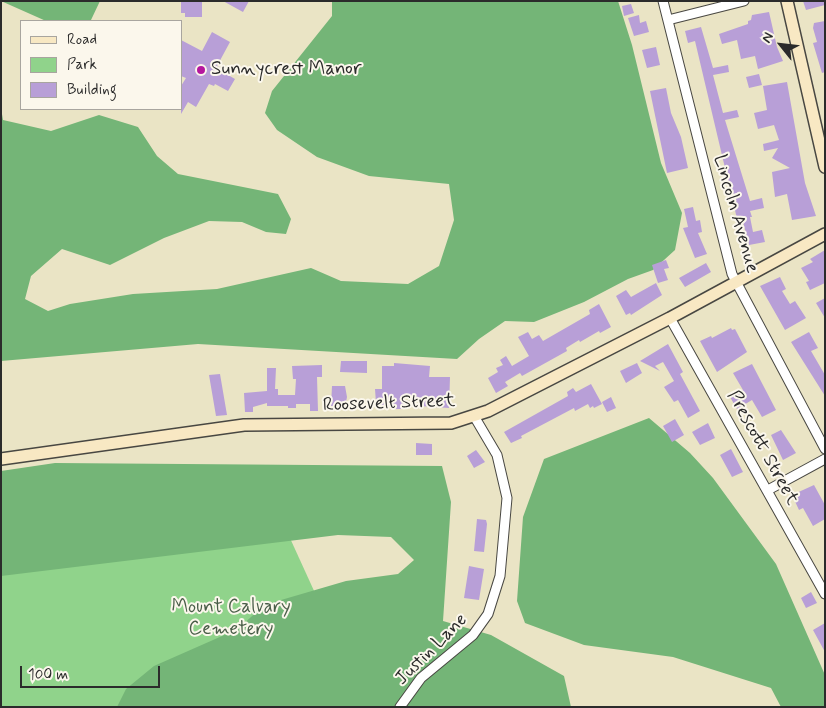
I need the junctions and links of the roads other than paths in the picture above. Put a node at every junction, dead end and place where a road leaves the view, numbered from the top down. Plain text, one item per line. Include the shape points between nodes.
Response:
1 (663, 1) edge
2 (744, 1) edge
3 (787, 1) edge
4 (668, 20) junction
5 (825, 167) edge
6 (825, 234) edge
7 (736, 283) junction
8 (670, 318) junction
9 (474, 416) junction
10 (825, 449) edge
11 (825, 459) edge
12 (1, 460) edge
13 (768, 490) junction
14 (825, 594) edge
15 (400, 707) edge

1 - 4 street, Lincoln Avenue
2 - 4 street
3 - 5 street
4 - 7 street, Lincoln Avenue via 728,263
6 - 7 street, Roosevelt Street
7 - 8 street, Roosevelt Street
7 - 10 street, Lincoln Avenue
8 - 9 street, Roosevelt Street
8 - 13 street, Prescott Street
9 - 12 street, Roosevelt Street via 451,423 244,425
9 - 15 street, Justin Lane via 497,455 507,498 500,576 488,614 473,635 421,678
11 - 13 street
13 - 14 street, Prescott Street

